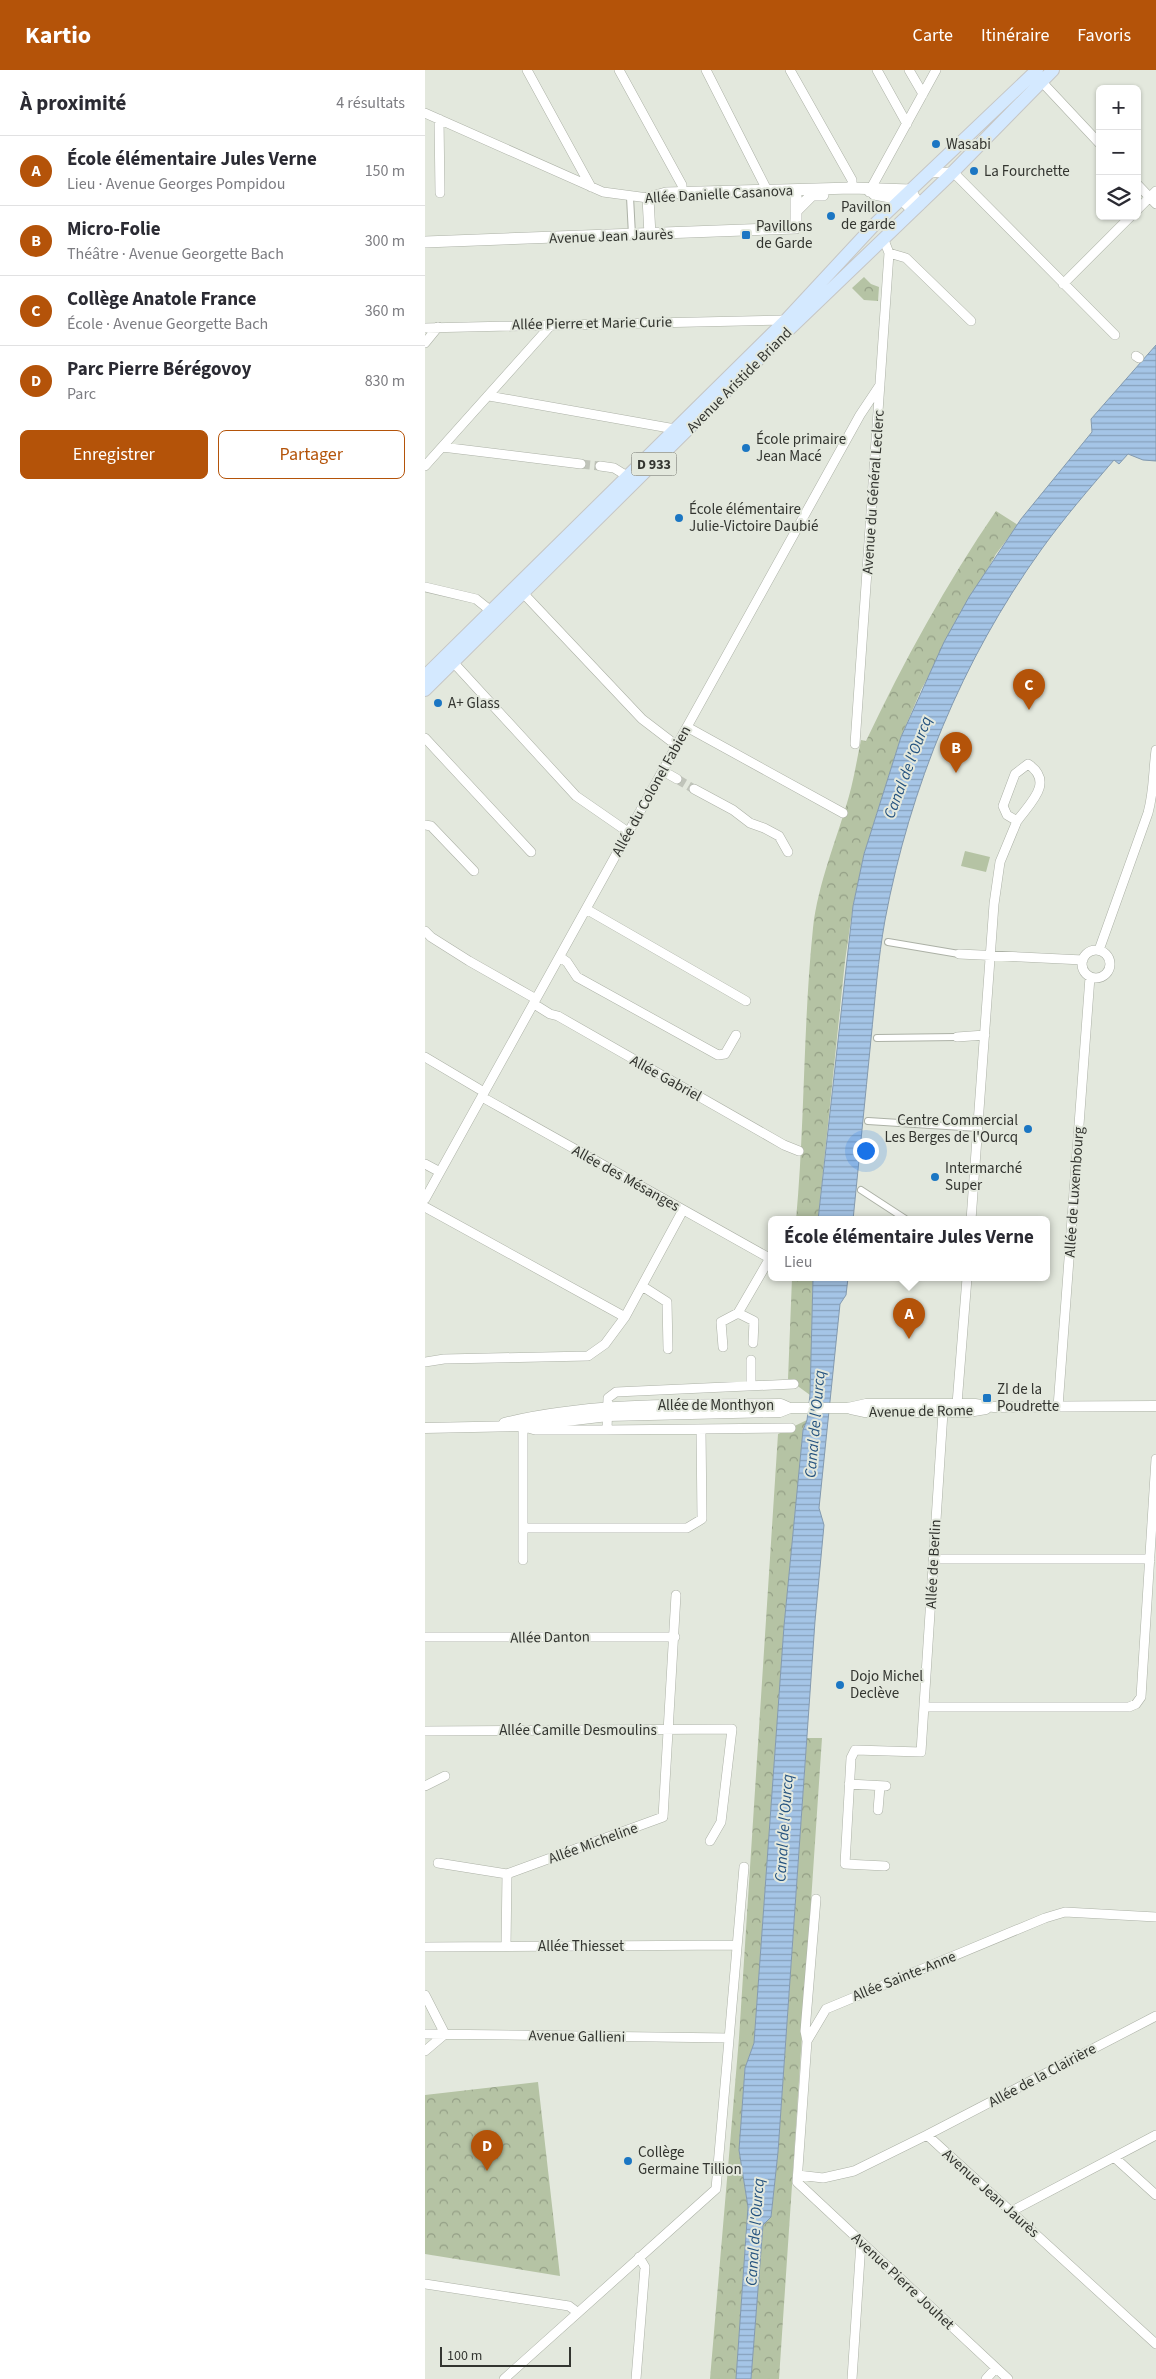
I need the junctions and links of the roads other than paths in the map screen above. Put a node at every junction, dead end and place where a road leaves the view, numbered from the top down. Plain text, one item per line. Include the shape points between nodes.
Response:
1 (527, 70) edge
2 (619, 70) edge
3 (706, 70) edge
4 (790, 70) edge
5 (877, 70) edge
6 (909, 70) edge
7 (937, 70) edge
8 (1053, 70) edge
9 (1039, 76) edge
10 (923, 94) junction
11 (425, 113) edge
12 (439, 119) junction
13 (907, 124) junction
14 (1096, 140) edge
15 (953, 172) junction
16 (928, 173) junction
17 (591, 187) junction
18 (1141, 187) edge
19 (852, 188) junction
20 (767, 190) junction
21 (796, 190) junction
22 (870, 191) junction
23 (440, 193) dead end
24 (682, 193) junction
25 (906, 195) junction
26 (630, 197) junction
27 (648, 198) junction
28 (1154, 198) edge
29 (916, 207) junction
30 (1141, 207) edge
31 (796, 211) junction
32 (1127, 220) edge
33 (877, 222) junction
34 (650, 234) junction
35 (632, 235) junction
36 (884, 240) junction
37 (425, 242) edge
38 (889, 253) junction
39 (1063, 284) junction
40 (759, 320) junction
41 (786, 320) junction
42 (971, 322) dead end
43 (552, 324) junction
44 (438, 327) junction
45 (425, 328) edge
46 (770, 335) junction
47 (1115, 335) dead end
48 (425, 343) edge
49 (880, 385) junction
50 (489, 396) junction
51 (675, 429) junction
52 (443, 447) junction
53 (581, 464) tunnel mouth
54 (425, 466) edge
55 (600, 466) tunnel mouth
56 (627, 476) junction
57 (425, 587) edge
58 (523, 593) junction
59 (491, 610) junction
60 (453, 662) junction
61 (425, 676) edge
62 (425, 690) edge
63 (687, 727) junction
64 (425, 738) edge
65 (855, 744) dead end
66 (676, 745) junction
67 (1156, 750) edge
68 (663, 771) junction
69 (677, 779) tunnel mouth
70 (694, 789) tunnel mouth
71 (843, 813) dead end
72 (1017, 821) junction
73 (425, 825) edge
74 (628, 832) junction
75 (531, 852) dead end
76 (788, 852) dead end
77 (474, 871) dead end
78 (586, 909) junction
79 (425, 931) edge
80 (888, 942) dead end
81 (1099, 950) junction
82 (959, 954) joint
83 (991, 956) junction
84 (560, 957) junction
85 (1083, 960) junction
86 (1090, 977) junction
87 (535, 1001) junction
88 (746, 1001) dead end
89 (736, 1035) dead end
90 (985, 1035) junction
91 (877, 1038) dead end
92 (957, 1038) joint
93 (425, 1057) edge
94 (483, 1094) junction
95 (868, 1121) dead end
96 (978, 1128) junction
97 (799, 1151) dead end
98 (425, 1164) edge
99 (439, 1172) junction
100 (861, 1190) dead end
101 (425, 1199) edge
102 (425, 1207) edge
103 (683, 1210) junction
104 (901, 1216) edge
105 (971, 1216) edge
106 (768, 1256) edge
107 (768, 1263) edge
108 (967, 1281) edge
109 (642, 1286) junction
110 (738, 1313) junction
111 (625, 1317) junction
112 (753, 1343) dead end
113 (723, 1347) dead end
114 (668, 1349) dead end
115 (751, 1360) dead end
116 (425, 1362) edge
117 (794, 1384) dead end
118 (751, 1385) junction
119 (957, 1404) junction
120 (975, 1404) junction
121 (1058, 1406) junction
122 (1156, 1406) edge
123 (994, 1407) junction
124 (845, 1408) junction
125 (608, 1411) junction
126 (943, 1412) junction
127 (524, 1422) junction
128 (425, 1428) edge
129 (791, 1428) dead end
130 (607, 1430) junction
131 (701, 1430) junction
132 (1156, 1459) edge
133 (525, 1528) junction
134 (934, 1559) junction
135 (1150, 1559) junction
136 (523, 1560) dead end
137 (676, 1595) dead end
138 (425, 1637) edge
139 (675, 1637) junction
140 (923, 1707) junction
141 (669, 1730) junction
142 (425, 1731) edge
143 (445, 1776) dead end
144 (849, 1784) junction
145 (425, 1786) edge
146 (878, 1810) dead end
147 (710, 1841) dead end
148 (438, 1863) dead end
149 (885, 1866) dead end
150 (743, 1867) dead end
151 (507, 1874) junction
152 (816, 1899) dead end
153 (1156, 1917) edge
154 (737, 1945) junction
155 (507, 1946) junction
156 (425, 1947) edge
157 (425, 1995) edge
158 (1156, 2016) edge
159 (425, 2034) edge
160 (445, 2034) junction
161 (729, 2038) junction
162 (807, 2041) junction
163 (425, 2051) edge
164 (927, 2135) junction
165 (1156, 2135) edge
166 (1114, 2157) junction
167 (798, 2179) junction
168 (1156, 2195) edge
169 (1012, 2211) junction
170 (861, 2242) junction
171 (639, 2257) junction
172 (425, 2284) edge
173 (577, 2312) junction
174 (1156, 2344) edge
175 (996, 2368) junction
176 (504, 2379) edge
177 (637, 2379) edge
178 (852, 2379) edge
179 (986, 2379) edge
180 (1008, 2379) edge

1 - 17 street
2 - 24 street via 682,185
3 - 20 street
4 - 19 street via 852,180
5 - 13 street
6 - 10 street
7 - 10 street
8 - 9 main road, Avenue Aristide Briand / D 933
9 - 14 street
9 - 15 main road, Avenue Aristide Briand / D 933
9 - 16 main road, Avenue Aristide Briand / D 933
10 - 13 street
11 - 12 street, Allée Danielle Casanova
12 - 17 street, Allée Danielle Casanova
12 - 23 street
13 - 22 street
15 - 16 street
15 - 29 main road, Avenue Aristide Briand / D 933
15 - 39 street
16 - 25 main road, Avenue Aristide Briand / D 933
17 - 26 street, Allée Danielle Casanova
18 - 28 street
19 - 21 main road, Allée Danielle Casanova
19 - 22 main road, Allée Danielle Casanova
20 - 21 main road, Allée Danielle Casanova
20 - 24 main road, Allée Danielle Casanova
21 - 31 main road
22 - 25 main road, Allée Danielle Casanova
22 - 31 main road, Allée Danielle Casanova via 812,195
24 - 27 main road, Allée Danielle Casanova
25 - 29 main road
25 - 33 main road, Avenue Aristide Briand / D 933
26 - 27 street, Allée Danielle Casanova
26 - 35 street
27 - 34 main road
28 - 30 street
29 - 36 main road, Avenue Aristide Briand / D 933
31 - 34 main road, Avenue Jean Jaurès via 796,228
32 - 39 street
33 - 36 main road
33 - 41 main road, Avenue Aristide Briand / D 933
34 - 35 main road, Avenue Jean Jaurès
35 - 37 main road, Avenue Jean Jaurès
36 - 38 street, Avenue du Général Leclerc
36 - 58 main road, Avenue Aristide Briand / D 933 via 776,342
38 - 42 street via 906,258
38 - 49 street, Avenue du Général Leclerc
39 - 47 street
40 - 41 street, Allée Pierre et Marie Curie
40 - 43 street, Allée Pierre et Marie Curie
40 - 46 street
41 - 46 main road, Avenue Aristide Briand / D 933
43 - 44 street, Allée Pierre et Marie Curie
43 - 50 street
44 - 45 street, Allée Pierre et Marie Curie
44 - 48 street
46 - 51 main road, Avenue Aristide Briand / D 933
49 - 63 street, Allée du Colonel Fabien via 860,415
49 - 65 street, Avenue du Général Leclerc
50 - 51 street
50 - 52 street
51 - 56 main road, Avenue Aristide Briand / D 933
52 - 53 street
52 - 54 street
55 - 56 street via 614,468
56 - 59 main road, Avenue Aristide Briand / D 933
57 - 59 street via 476,599
58 - 60 main road, Avenue Aristide Briand / D 933
58 - 66 street via 642,719
59 - 61 main road, Avenue Aristide Briand / D 933
60 - 62 main road, Avenue Aristide Briand / D 933
60 - 74 street via 576,796
63 - 66 street, Allée du Colonel Fabien
63 - 71 street
64 - 75 street
66 - 68 street, Allée du Colonel Fabien
67 - 81 street via 1154,791 1148,813
68 - 69 street
68 - 74 street, Allée du Colonel Fabien
70 - 76 street via 750,823 779,836
72 - 72 street via 1040,790 1041,780 1036,769 1028,764 1015,774 1003,806 1007,815
72 - 83 street via 1000,862
73 - 77 street via 431,826
74 - 78 street, Allée du Colonel Fabien
78 - 84 street, Allée du Colonel Fabien
78 - 88 street
79 - 87 street, Allée Gabriel
80 - 82 street
81 - 85 street via 1087,953
81 - 86 street via 1110,959 1110,969 1104,976
82 - 83 street
83 - 85 street
83 - 90 street
84 - 87 street, Allée du Colonel Fabien
84 - 89 street via 577,977 718,1055 725,1054
85 - 86 street via 1083,970
86 - 121 street, Allée de Luxembourg
87 - 94 street, Allée du Colonel Fabien
87 - 97 street, Allée Gabriel via 550,1014
90 - 92 street
90 - 96 street
91 - 92 street
93 - 94 street, Allée des Mésanges
94 - 99 street, Allée du Colonel Fabien
94 - 103 street, Allée des Mésanges
95 - 96 street
96 - 105 street
98 - 99 street
99 - 101 street, Allée du Colonel Fabien
100 - 104 street
102 - 111 street
103 - 106 street, Allée des Mésanges
103 - 109 street
107 - 110 street
108 - 119 street
109 - 111 street
109 - 114 street via 667,1302
110 - 112 street via 754,1321
110 - 113 street via 721,1322
111 - 116 street via 605,1344 588,1356
115 - 118 street
117 - 118 street, Allée de Monthyon
118 - 125 street, Allée de Monthyon via 616,1392 608,1398
119 - 120 street, Avenue de Rome
119 - 124 street, Avenue de Rome via 866,1404
120 - 123 street, Avenue de Rome
120 - 126 street via 945,1407
121 - 122 street, Avenue de Rome
121 - 123 street, Avenue de Rome
123 - 126 street, Avenue de Rome
124 - 125 street, Allée de Monthyon via 790,1408 780,1412
124 - 126 street, Avenue de Rome via 865,1412
125 - 127 street, Allée de Monthyon
125 - 130 street
126 - 134 street, Allée de Berlin
127 - 128 street, Allée de Monthyon via 486,1427
127 - 130 street, Allée de Monthyon via 535,1430
127 - 133 street
129 - 131 street, Allée de Monthyon
130 - 131 street, Allée de Monthyon
131 - 133 street via 702,1519 687,1528
132 - 135 street
133 - 136 street
134 - 135 street
134 - 140 street, Allée de Berlin
135 - 140 street via 1141,1697 1136,1704 1129,1707
137 - 139 street
138 - 139 street, Allée Danton
139 - 141 street
140 - 144 street, Allée de Berlin via 921,1752 855,1750 851,1758
141 - 142 street, Allée Camille Desmoulins
141 - 147 street, Allée Camille Desmoulins via 732,1729 721,1822
141 - 151 street, Allée Micheline via 663,1817
143 - 145 street
144 - 146 street via 883,1786
144 - 149 street via 845,1864
148 - 151 street
150 - 154 street
151 - 155 street
152 - 162 street
153 - 162 street, Allée Sainte-Anne via 1065,1912 1045,1918 825,2009
154 - 155 street, Allée Thiesset
154 - 161 street
155 - 156 street, Allée Thiesset
157 - 160 street
158 - 164 street, Allée de la Clairière
159 - 160 street, Avenue Gallieni
160 - 161 street, Avenue Gallieni
160 - 163 street
161 - 171 street via 716,2189
162 - 167 street, Allée Sainte-Anne
164 - 167 street via 854,2171 823,2178
164 - 169 street, Avenue Jean Jaurès
165 - 166 street
166 - 168 street
166 - 169 street
167 - 170 street, Avenue Pierre Jouhet
169 - 174 street, Avenue Jean Jaurès
170 - 175 street, Avenue Pierre Jouhet
170 - 178 street
171 - 173 street
171 - 177 street via 645,2268
172 - 173 street via 569,2306
173 - 176 street
175 - 179 street
175 - 180 street, Avenue Pierre Jouhet

